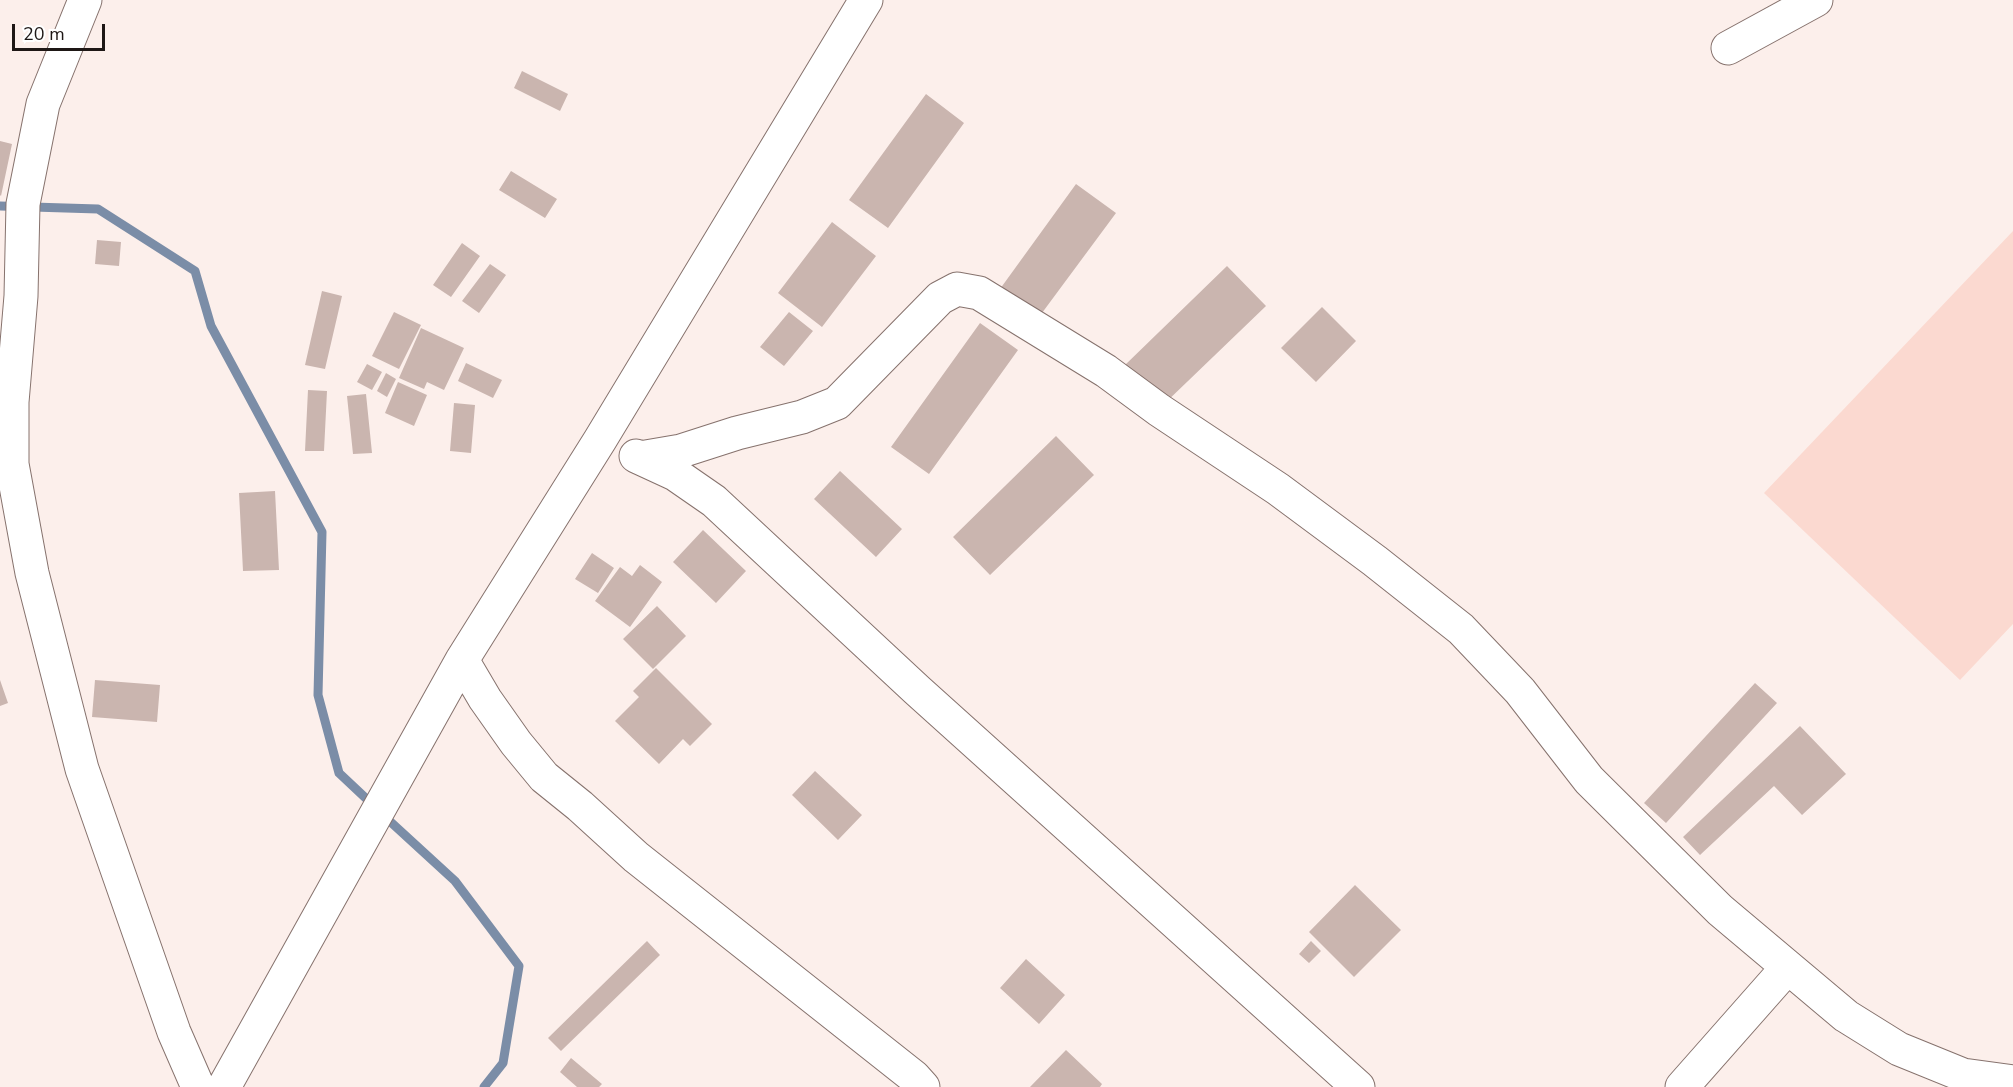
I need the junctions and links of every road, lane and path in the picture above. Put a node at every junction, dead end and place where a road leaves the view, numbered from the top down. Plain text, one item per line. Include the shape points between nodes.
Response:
1 (85, 0) edge
2 (866, 0) edge
3 (1816, 0) edge
4 (1728, 48) dead end
5 (600, 440) junction
6 (640, 458) junction
7 (6, 464) edge
8 (462, 660) junction
9 (1787, 968) junction
10 (2013, 1082) edge
11 (198, 1087) edge
12 (224, 1087) edge
13 (923, 1087) edge
14 (1358, 1087) edge
15 (1682, 1087) edge

1 - 7 street via 43,104 23,204 21,296
2 - 5 street
3 - 4 street
5 - 6 street
5 - 8 street
6 - 9 street via 681,451 802,417 837,403 940,298 957,289 979,293 1106,371 1278,489 1461,629 1520,691 1589,780 1720,910
6 - 14 street via 675,474 714,501 917,690
7 - 11 street via 82,769 174,1032
8 - 12 street
8 - 13 street via 505,728 544,777 636,857
9 - 10 street via 1846,1016 1899,1049 1963,1076
9 - 15 street

